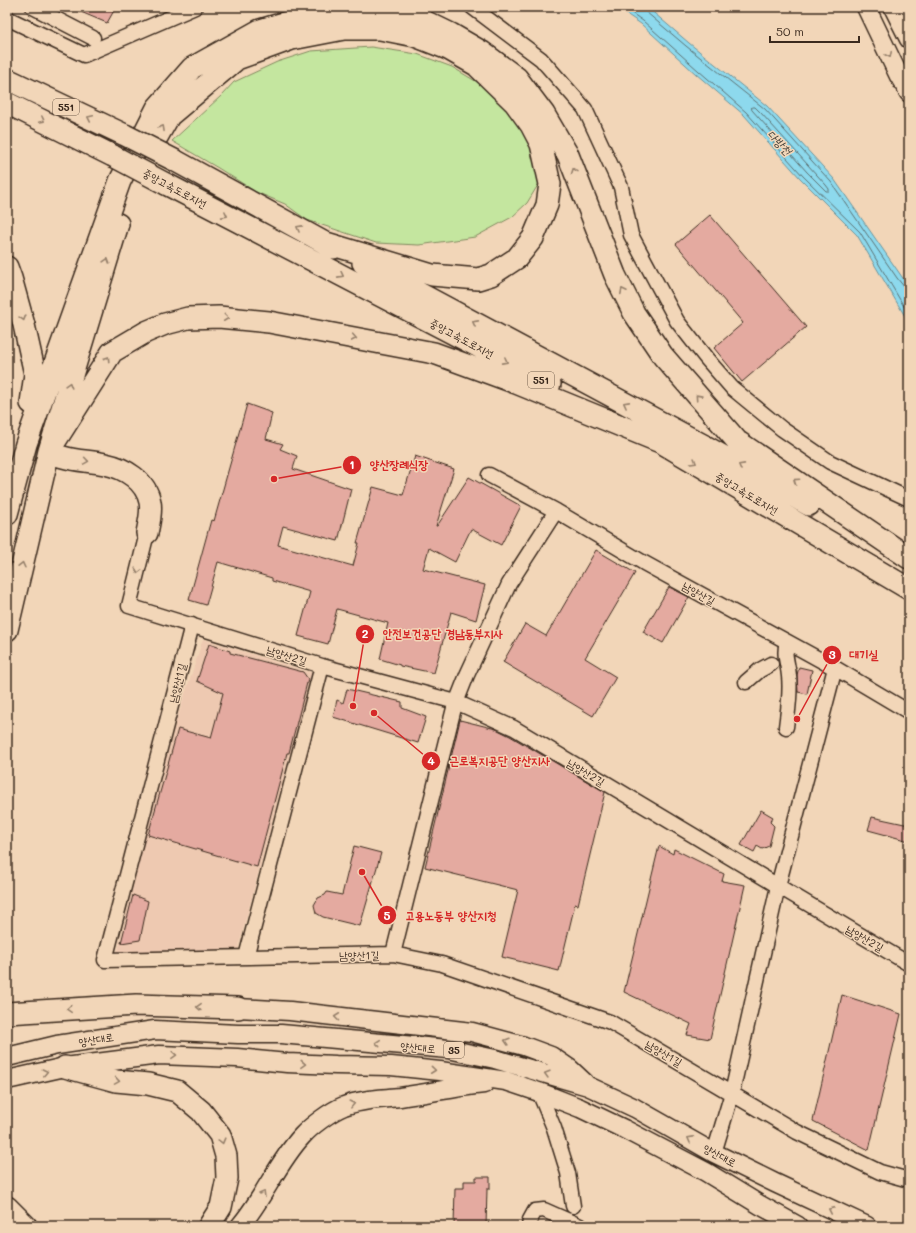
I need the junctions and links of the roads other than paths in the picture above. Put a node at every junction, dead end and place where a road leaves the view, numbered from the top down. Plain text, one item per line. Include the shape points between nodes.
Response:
1 (33, 7) edge
2 (194, 7) edge
3 (472, 7) edge
4 (866, 7) edge
5 (893, 7) edge
6 (7, 18) edge
7 (93, 38) dead end
8 (909, 39) edge
9 (7, 79) edge
10 (909, 93) edge
11 (7, 103) edge
12 (323, 242) junction
13 (7, 267) edge
14 (26, 444) junction
15 (665, 444) junction
16 (48, 451) junction
17 (489, 475) dead end
18 (909, 499) edge
19 (556, 511) junction
20 (7, 514) edge
21 (148, 533) joint
22 (909, 559) edge
23 (909, 589) edge
24 (192, 625) junction
25 (7, 630) edge
26 (787, 642) junction
27 (771, 664) dead end
28 (322, 666) junction
29 (835, 668) junction
30 (746, 682) dead end
31 (456, 702) junction
32 (909, 712) edge
33 (786, 727) dead end
34 (778, 886) junction
35 (393, 954) junction
36 (246, 957) junction
37 (909, 964) edge
38 (238, 1008) joint
39 (7, 1013) edge
40 (7, 1057) edge
41 (65, 1067) junction
42 (7, 1080) edge
43 (506, 1081) junction
44 (588, 1086) junction
45 (539, 1092) junction
46 (732, 1093) junction
47 (714, 1153) junction
48 (909, 1180) edge
49 (573, 1206) dead end
50 (7, 1207) edge
51 (26, 1226) edge
52 (209, 1226) edge
53 (240, 1226) edge
54 (529, 1226) edge
55 (580, 1226) edge
56 (798, 1226) edge
57 (867, 1226) edge

1 - 7 street
2 - 6 street via 84,55
3 - 18 street via 540,59 585,109 620,188 631,235 677,321 732,388 782,429 830,462
4 -> 10 main road
5 - 8 main road
12 -> 9 highway, 중앙고속도로지선 / 551, bridge via 176,161
11 -> 15 highway, 중앙고속도로지선 / 551, bridge
16 -> 12 highway via 129,188 169,116 237,59 292,39 344,29 380,29 415,36 448,49 476,65 515,103 541,144 550,184 547,205 534,238 517,258 491,275 478,279 432,275
22 -> 12 highway, 중앙고속도로지선 / 551 via 703,445
13 -> 14 highway via 35,374
14 - 20 highway
22 -> 14 highway via 737,441 663,356 634,313 615,275 568,155 544,114 522,84 482,52 418,18 352,11 314,14 260,30 192,68 157,108 120,181
16 -> 15 highway via 112,352 165,324 188,318 218,317 269,322 434,353 516,383
15 -> 23 highway, 중앙고속도로지선 / 551
16 -> 21 highway via 61,457 106,464 135,477 150,502
25 -> 16 highway
17 - 19 street, 남양산길
19 - 26 street, 남양산길
19 - 31 street via 509,584
21 -> 24 street, 남양산2길 via 128,606
24 - 28 street, 남양산2길
24 - 36 street, 남양산1길 via 105,960
26 - 29 street, 남양산길
26 - 33 street via 784,650 790,698
27 - 30 street
28 - 31 street, 남양산2길
28 - 36 street
29 - 32 street, 남양산길
29 - 34 street
31 - 34 street, 남양산2길 via 514,728
31 - 35 street
34 - 37 street, 남양산2길
34 - 46 street
35 - 36 street, 남양산1길
35 - 46 street, 남양산1길 via 442,964 610,1022
38 -> 39 highway via 136,1005
44 -> 38 main road via 551,1056 472,1032 290,1011
44 -> 40 main road, 양산대로 / 35 via 495,1059 448,1049 281,1034 155,1030 57,1045
42 -> 41 main road, 양산대로 / 35
41 -> 43 main road, 양산대로 / 35 via 159,1055 391,1066
41 -> 52 highway via 116,1081 148,1084 177,1091 201,1111 220,1135 226,1156 227,1178 220,1207
43 - 45 main road, 양산대로 / 35
53 -> 43 main road via 302,1136 344,1106 367,1100
47 -> 44 main road, 양산대로 / 35 via 635,1108
45 - 49 street via 568,1172
45 - 56 main road, 양산대로 / 35 via 624,1129 706,1172
46 - 47 street
46 - 48 street, 남양산1길 via 797,1132 880,1172
57 -> 47 main road, 양산대로 / 35
50 - 51 highway
54 - 55 street via 535,1210 544,1210

